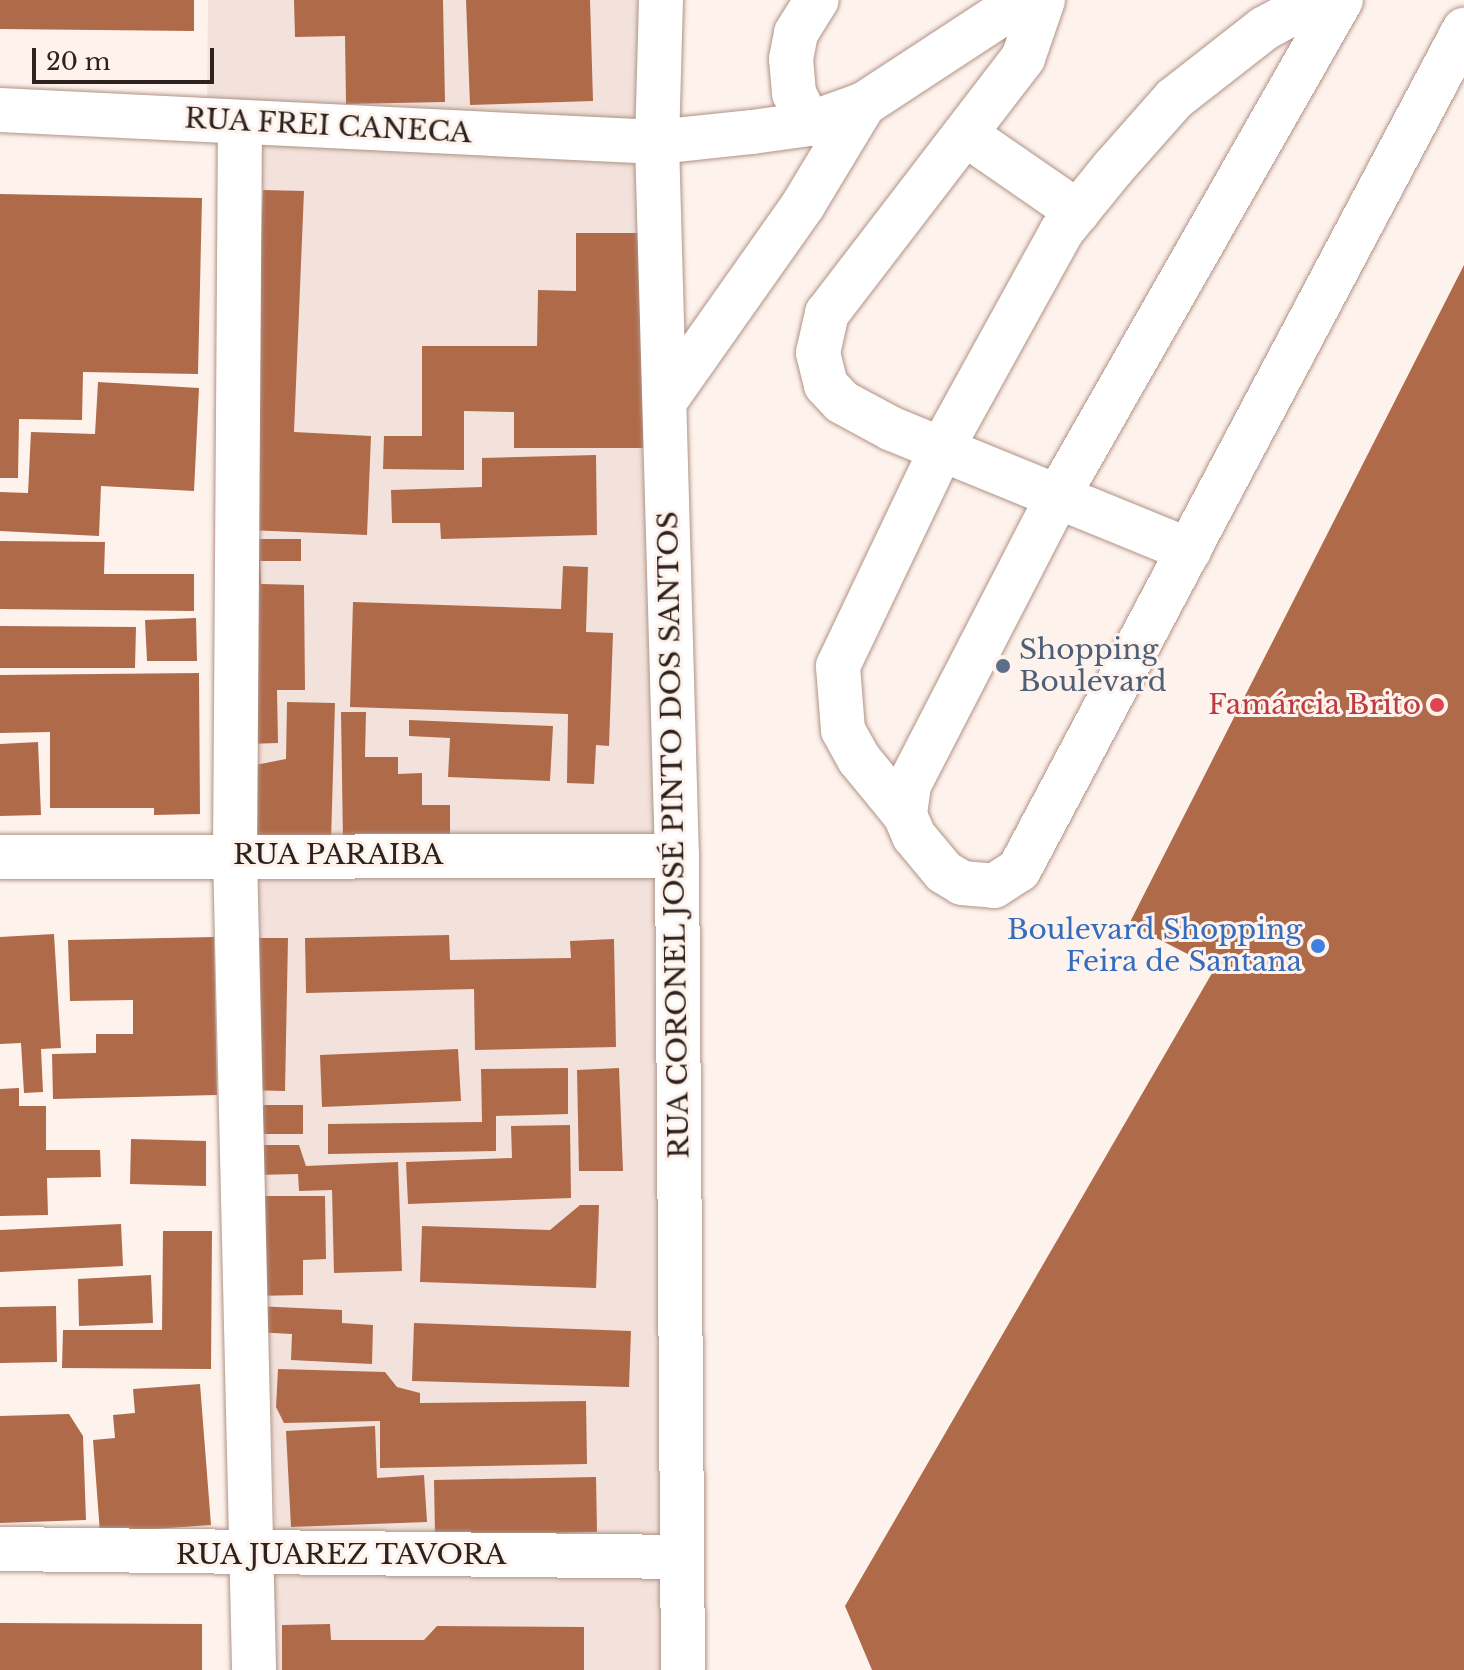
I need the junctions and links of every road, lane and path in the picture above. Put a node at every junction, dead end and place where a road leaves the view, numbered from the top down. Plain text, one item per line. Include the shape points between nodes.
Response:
1 (661, 0) edge
2 (817, 0) edge
3 (1023, 0) edge
4 (1043, 0) edge
5 (1317, 0) edge
6 (1341, 0) edge
7 (1464, 30) edge
8 (864, 104) junction
9 (0, 110) edge
10 (240, 122) junction
11 (809, 124) junction
12 (965, 134) junction
13 (657, 142) junction
14 (1078, 212) junction
15 (667, 398) junction
16 (942, 448) junction
17 (1058, 496) junction
18 (1189, 550) junction
19 (905, 815) junction
20 (235, 855) junction
21 (677, 856) junction
22 (0, 857) edge
23 (0, 1549) edge
24 (254, 1556) junction
25 (682, 1557) junction
26 (254, 1670) edge
27 (683, 1670) edge

1 - 13 street, RUA CORONEL JOSÉ PINTO DOS SANTOS
2 - 11 street via 796,33 791,59 794,93
3 - 8 street
4 - 12 street via 1023,58
5 - 14 street via 1265,28 1174,99
6 - 17 street
7 - 18 street
8 - 11 street, RUA FREI CANECA
8 - 15 street via 803,205
9 - 10 street, RUA FREI CANECA
10 - 13 street, RUA FREI CANECA
10 - 20 street
11 - 13 street, RUA FREI CANECA
12 - 14 street
12 - 16 street via 852,277 819,334 826,385 842,402
13 - 15 street, RUA CORONEL JOSÉ PINTO DOS SANTOS
14 - 16 street via 1061,232
15 - 21 street, RUA CORONEL JOSÉ PINTO DOS SANTOS
16 - 17 street
16 - 19 street via 838,666 843,730 859,759
17 - 18 street
17 - 19 street via 909,785
18 - 19 street via 1019,870 994,886 962,883 925,853
20 - 21 street, RUA PARAIBA
20 - 22 street, RUA PARAIBA
20 - 24 street
21 - 25 street, RUA CORONEL JOSÉ PINTO DOS SANTOS
23 - 24 street, RUA JUAREZ TAVORA
24 - 25 street, RUA JUAREZ TAVORA
24 - 26 street
25 - 27 street, RUA CORONEL JOSÉ PINTO DOS SANTOS

